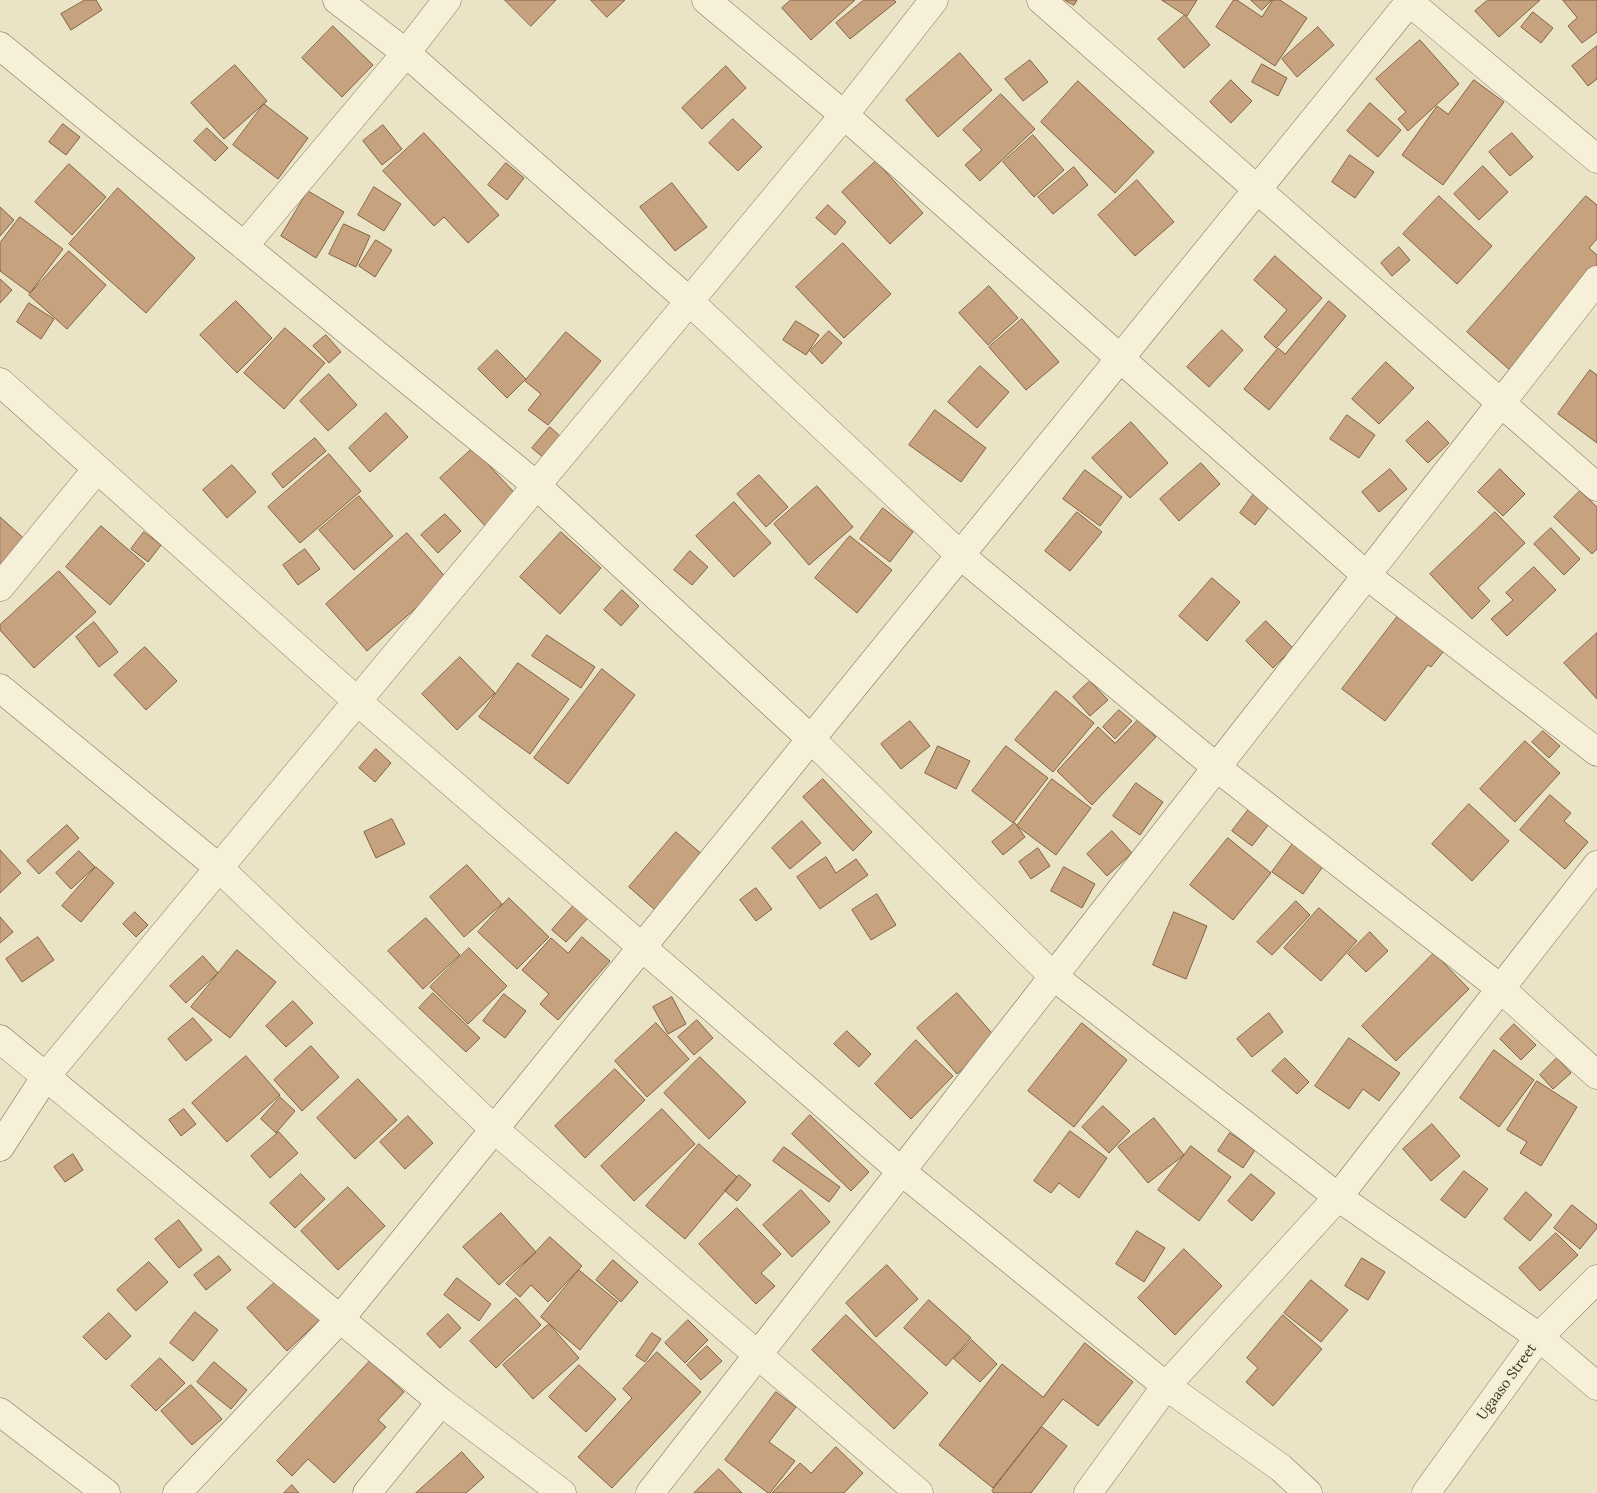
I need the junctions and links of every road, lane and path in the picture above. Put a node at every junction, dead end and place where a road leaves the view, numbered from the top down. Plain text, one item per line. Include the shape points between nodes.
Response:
1 (336, 0) edge
2 (446, 0) edge
3 (706, 0) edge
4 (934, 0) edge
5 (1041, 0) edge
6 (1410, 1) edge
7 (0, 46) edge
8 (406, 54) junction
9 (844, 115) junction
10 (1597, 159) edge
11 (1258, 190) junction
12 (244, 246) junction
13 (1597, 280) edge
14 (689, 301) junction
15 (1120, 358) junction
16 (0, 382) edge
17 (1502, 403) junction
18 (97, 469) junction
19 (536, 485) junction
20 (1597, 487) edge
21 (960, 555) junction
22 (1366, 575) junction
23 (0, 587) edge
24 (0, 688) edge
25 (357, 701) junction
26 (811, 739) junction
27 (1597, 752) edge
28 (1216, 767) junction
29 (1597, 865) edge
30 (218, 868) junction
31 (642, 947) junction
32 (1054, 976) junction
33 (1500, 988) junction
34 (0, 1038) edge
35 (1597, 1075) edge
36 (46, 1076) junction
37 (494, 1129) junction
38 (0, 1147) edge
39 (901, 1171) junction
40 (1338, 1197) junction
41 (1597, 1279) edge
42 (340, 1319) junction
43 (1539, 1337) junction
44 (758, 1355) junction
45 (1166, 1386) junction
46 (1597, 1386) edge
47 (441, 1402) junction
48 (0, 1412) edge
49 (106, 1493) edge
50 (177, 1493) edge
51 (367, 1493) edge
52 (562, 1493) edge
53 (650, 1493) edge
54 (918, 1493) edge
55 (1088, 1493) edge
56 (1308, 1493) edge
57 (1426, 1493) edge

1 - 8 street
2 - 8 street
3 - 9 street
4 - 9 street
5 - 11 street
6 - 10 street
6 - 11 street
7 - 12 street
8 - 12 street
8 - 14 street
9 - 14 street
9 - 15 street
11 - 15 street
11 - 17 street
12 - 19 street
13 - 17 street
14 - 19 street
14 - 21 street
15 - 21 street
15 - 22 street
16 - 18 street
17 - 20 street
17 - 22 street
18 - 23 street
18 - 25 street
19 - 25 street
19 - 26 street
21 - 26 street
21 - 28 street
22 - 27 street
22 - 28 street
24 - 30 street
25 - 30 street
25 - 31 street
26 - 31 street
26 - 32 street
28 - 32 street
28 - 33 street
29 - 33 street
30 - 36 street
30 - 37 street
31 - 37 street
31 - 39 street
32 - 39 street
32 - 40 street
33 - 35 street
33 - 40 street
34 - 36 street
36 - 38 street
36 - 42 street
37 - 42 street
37 - 44 street
39 - 44 street
39 - 45 street
40 - 43 street
40 - 45 street
41 - 43 street, Ugaaso Street
42 - 47 street
42 - 50 street
43 - 46 street
43 - 57 street, Ugaaso Street
44 - 53 street
44 - 54 street
45 - 55 street
45 - 56 street via 1280,1468
47 - 51 street
47 - 52 street
48 - 49 street

